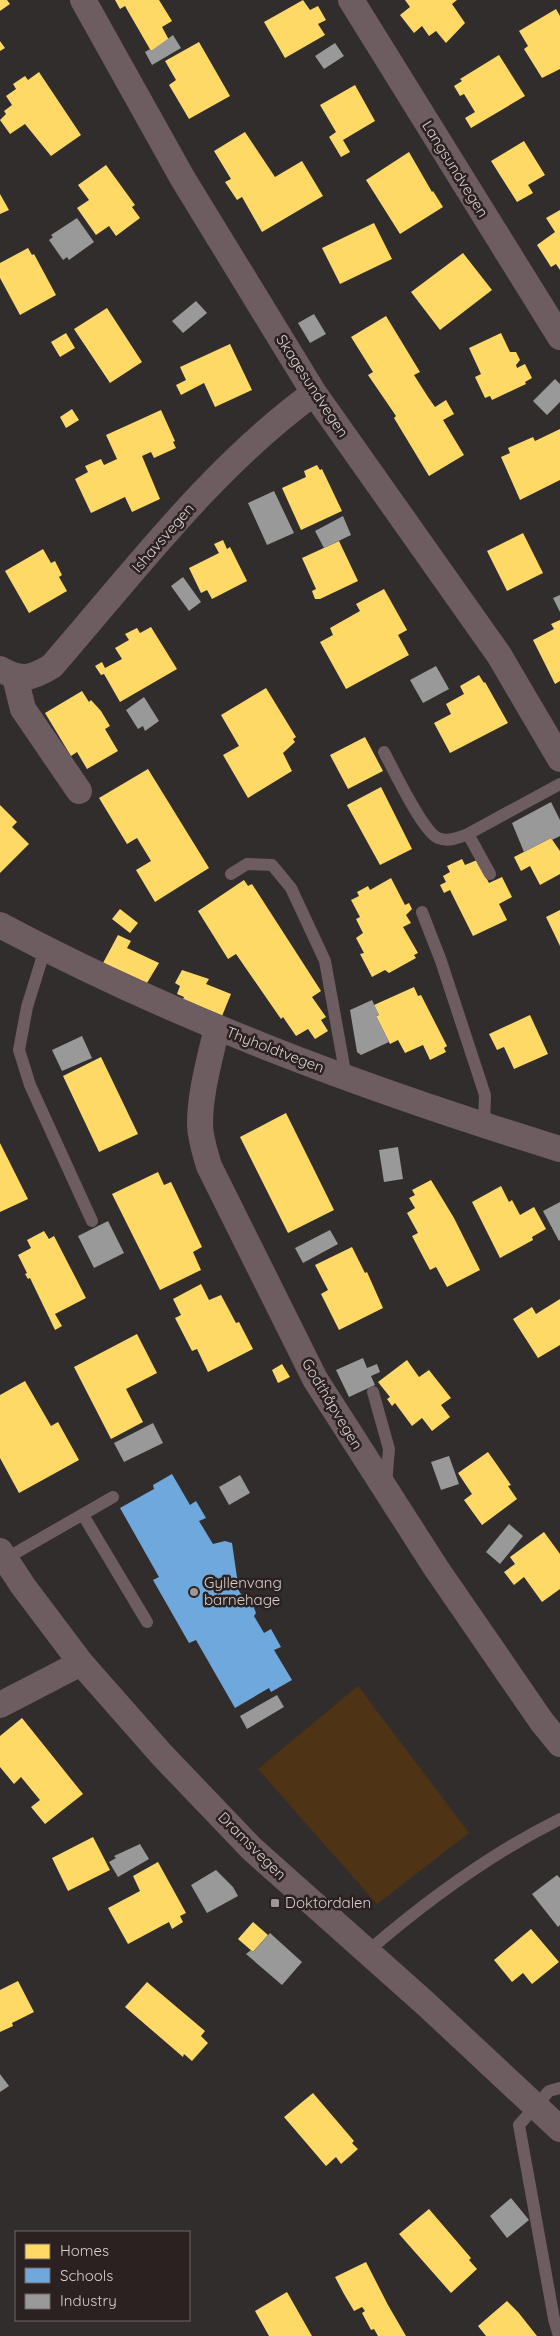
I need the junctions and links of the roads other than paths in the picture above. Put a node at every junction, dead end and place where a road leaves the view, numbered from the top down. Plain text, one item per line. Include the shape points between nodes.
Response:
1 (83, 0) edge
2 (351, 0) edge
3 (560, 337) edge
4 (314, 393) junction
5 (7, 673) edge
6 (384, 752) dead end
7 (560, 759) edge
8 (560, 784) edge
9 (79, 791) dead end
10 (468, 834) junction
11 (231, 874) dead end
12 (490, 874) dead end
13 (422, 912) dead end
14 (0, 925) edge
15 (44, 949) junction
16 (217, 1027) junction
17 (346, 1077) junction
18 (484, 1125) junction
19 (560, 1149) edge
20 (92, 1221) dead end
21 (373, 1392) dead end
22 (385, 1489) junction
23 (113, 1498) dead end
24 (83, 1515) junction
25 (3, 1555) edge
26 (147, 1622) dead end
27 (81, 1663) junction
28 (0, 1705) edge
29 (560, 1744) edge
30 (560, 1819) edge
31 (366, 1952) junction
32 (560, 2088) edge
33 (535, 2106) junction
34 (560, 2129) edge
35 (559, 2336) edge

1 - 4 street, Skagesundvegen via 183,179
2 - 3 street, Langsundvegen
4 - 5 street, Ishavsvegen via 252,443 210,484 52,666 41,673
4 - 7 street, Skagesundvegen via 499,655
5 - 9 street, Ishavsvegen via 23,709
6 - 10 lane via 430,833 445,840
8 - 10 lane
10 - 12 lane
11 - 17 lane via 247,864 272,865 291,888 325,961
13 - 18 lane via 445,970 485,1095
14 - 15 street, Thyholdtvegen
15 - 16 street, Thyholdtvegen via 124,988
15 - 20 lane via 26,1007 20,1050 30,1086
16 - 17 street, Thyholdtvegen
16 - 22 street, Godthåpvegen via 200,1125 209,1166 315,1379
17 - 18 street, Thyholdtvegen
18 - 19 street, Thyholdtvegen
21 - 22 lane via 389,1450
22 - 29 street, Godthåpvegen via 501,1663
23 - 24 lane
24 - 25 lane
24 - 26 lane
25 - 27 street, Dramsvegen
27 - 28 street
27 - 31 street, Dramsvegen via 252,1850
30 - 31 lane via 469,1873
31 - 33 street, Dramsvegen
32 - 33 lane via 549,2091
33 - 34 street, Dramsvegen
33 - 35 lane via 519,2125

